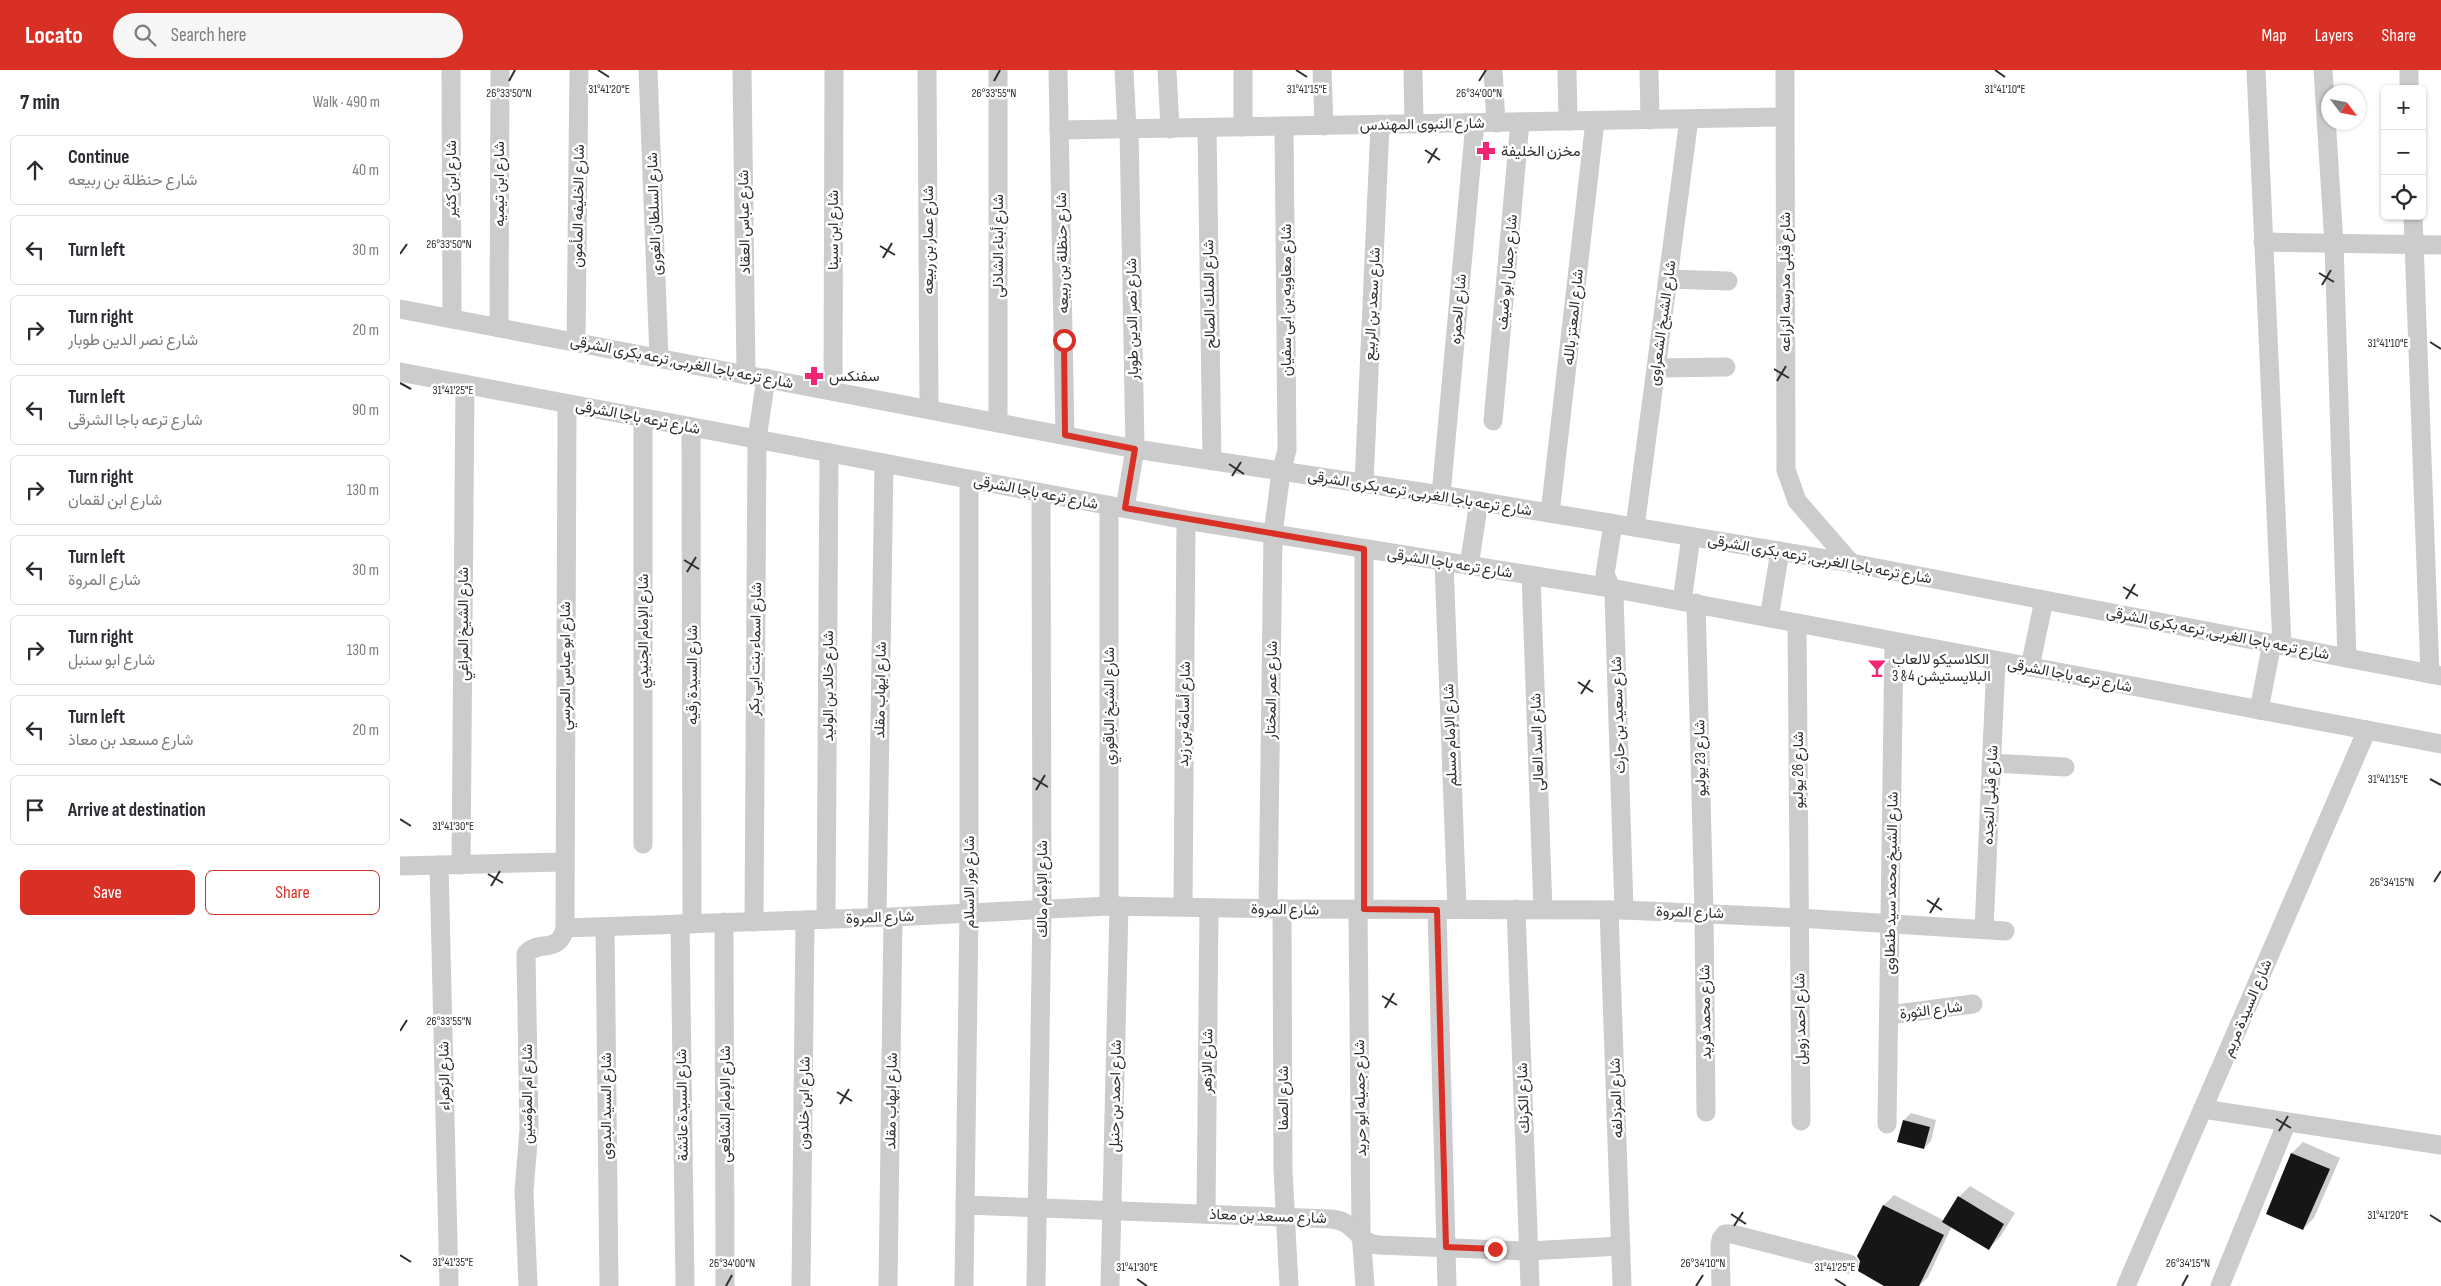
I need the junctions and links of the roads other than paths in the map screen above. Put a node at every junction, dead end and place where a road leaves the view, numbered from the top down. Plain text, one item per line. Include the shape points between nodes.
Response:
1 (451, 70) edge
2 (500, 70) edge
3 (580, 70) edge
4 (648, 70) edge
5 (742, 70) edge
6 (834, 70) edge
7 (927, 70) edge
8 (998, 70) edge
9 (1058, 70) edge
10 (1124, 70) edge
11 (1167, 70) edge
12 (1243, 70) edge
13 (1322, 70) edge
14 (1413, 70) edge
15 (1493, 70) edge
16 (1567, 70) edge
17 (1649, 70) edge
18 (1785, 70) edge
19 (2256, 70) edge
20 (2323, 70) edge
21 (2409, 70) edge
22 (2409, 85) edge
23 (1785, 118) junction
24 (1689, 119) junction
25 (1650, 120) junction
26 (1568, 121) junction
27 (1595, 121) junction
28 (1520, 122) junction
29 (1475, 123) junction
30 (1496, 123) junction
31 (1414, 124) junction
32 (1380, 125) junction
33 (1284, 126) junction
34 (1324, 126) junction
35 (1243, 127) junction
36 (1170, 128) junction
37 (1207, 128) junction
38 (1128, 129) junction
39 (1059, 130) junction
40 (2413, 220) edge
41 (2263, 242) junction
42 (2334, 244) junction
43 (2414, 244) junction
44 (2441, 245) edge
45 (1668, 279) junction
46 (1728, 281) dead end
47 (400, 309) edge
48 (452, 319) junction
49 (499, 328) junction
50 (576, 342) junction
51 (658, 357) junction
52 (1726, 367) dead end
53 (1656, 368) junction
54 (400, 372) edge
55 (746, 374) junction
56 (766, 378) junction
57 (465, 384) junction
58 (833, 391) junction
59 (566, 404) junction
60 (929, 409) junction
61 (643, 418) junction
62 (998, 422) junction
63 (1493, 422) dead end
64 (691, 427) junction
65 (1065, 435) junction
66 (757, 439) junction
67 (1135, 449) junction
68 (830, 453) junction
69 (1212, 461) junction
70 (884, 463) junction
71 (1281, 472) junction
72 (969, 479) junction
73 (1364, 484) junction
74 (1042, 493) junction
75 (1441, 495) junction
76 (1479, 501) junction
77 (1117, 507) junction
78 (1550, 513) junction
79 (1186, 520) junction
80 (1613, 524) junction
81 (1635, 527) junction
82 (1273, 534) junction
83 (1692, 536) junction
84 (1364, 549) junction
85 (1780, 551) junction
86 (1444, 562) junction
87 (1850, 563) junction
88 (1469, 566) junction
89 (1531, 575) junction
90 (1611, 588) junction
91 (2044, 600) junction
92 (1689, 602) junction
93 (1769, 618) junction
94 (1797, 623) junction
95 (1894, 642) junction
96 (2277, 644) junction
97 (2347, 658) junction
98 (1996, 661) junction
99 (2030, 667) junction
100 (2436, 675) edge
101 (2259, 710) junction
102 (2367, 730) junction
103 (2441, 744) edge
104 (1991, 763) junction
105 (2065, 767) dead end
106 (643, 844) dead end
107 (564, 862) junction
108 (439, 865) junction
109 (461, 865) junction
110 (400, 866) edge
111 (1114, 906) junction
112 (1183, 907) junction
113 (1209, 908) junction
114 (1042, 909) junction
115 (1275, 909) junction
116 (1361, 909) junction
117 (1457, 909) junction
118 (1437, 910) junction
119 (1516, 910) junction
120 (1543, 910) junction
121 (1616, 910) junction
122 (969, 912) junction
123 (1704, 912) junction
124 (885, 917) junction
125 (1799, 918) junction
126 (826, 919) junction
127 (805, 920) junction
128 (724, 922) junction
129 (754, 922) junction
130 (1890, 923) junction
131 (686, 924) junction
132 (605, 927) junction
133 (565, 928) junction
134 (1984, 929) junction
135 (2005, 931) dead end
136 (1973, 1004) dead end
137 (1889, 1015) junction
138 (2203, 1110) junction
139 (1706, 1112) dead end
140 (1801, 1121) dead end
141 (2287, 1122) junction
142 (1887, 1124) dead end
143 (2441, 1145) edge
144 (965, 1205) junction
145 (1037, 1208) junction
146 (1112, 1210) junction
147 (1206, 1214) junction
148 (1287, 1217) junction
149 (1364, 1240) junction
150 (1621, 1246) junction
151 (1446, 1247) junction
152 (1528, 1250) junction
153 (1850, 1264) dead end
154 (449, 1286) edge
155 (528, 1286) edge
156 (608, 1286) edge
157 (685, 1286) edge
158 (725, 1286) edge
159 (801, 1286) edge
160 (888, 1286) edge
161 (964, 1286) edge
162 (1036, 1286) edge
163 (1110, 1286) edge
164 (1290, 1286) edge
165 (1365, 1286) edge
166 (1446, 1286) edge
167 (1530, 1286) edge
168 (1622, 1286) edge
169 (1721, 1286) edge
170 (2126, 1286) edge
171 (2220, 1286) edge

1 - 48 street, شارع ابن كثير
2 - 49 street, شارع ابن تيميه
3 - 50 street, شارع الخليفه المأمون
4 - 51 street, شارع السلطان الغورى
5 - 55 street, شارع عباس العقاد
6 - 58 street, شارع ابن سينا
7 - 60 street, شارع عمار بن ربيعه
8 - 62 street, شارع أبناء الشاذلى
9 - 39 street, شارع حنظلة بن ربيعه
10 - 38 street, شارع نصر الدين طوبار
11 - 36 street
12 - 35 street
13 - 34 street
14 - 31 street
15 - 30 street
16 - 26 street
17 - 25 street
18 - 23 street, شارع قبلى مدرسه الزراعه
19 - 41 street
20 - 42 street
21 - 22 street
23 - 24 street, شارع النبوى المهندس
23 - 87 street, شارع قبلى مدرسه الزراعه via 1786,470 1797,501
24 - 25 street, شارع النبوى المهندس
24 - 45 street, شارع الشيخ الشعراوى
25 - 27 street, شارع النبوى المهندس
26 - 27 street, شارع النبوى المهندس
26 - 28 street, شارع النبوى المهندس
27 - 78 street, شارع المعتز بالله
28 - 30 street, شارع النبوى المهندس
28 - 63 street, شارع جمال ابو ضيف
29 - 30 street, شارع النبوى المهندس
29 - 31 street, شارع النبوى المهندس
29 - 75 street, شارع الحمزه
31 - 32 street, شارع النبوى المهندس
32 - 34 street, شارع النبوى المهندس
32 - 73 street, شارع سعد بن الربيع
33 - 34 street, شارع النبوى المهندس
33 - 35 street, شارع النبوى المهندس
33 - 71 street, شارع معاويه بن ابى سفيان via 1287,450
35 - 37 street, شارع النبوى المهندس
36 - 37 street, شارع النبوى المهندس
36 - 38 street, شارع النبوى المهندس
37 - 69 street, شارع الملك الصالح
38 - 39 street, شارع النبوى المهندس
38 - 67 street, شارع نصر الدين طوبار
39 - 65 street, شارع حنظلة بن ربيعه
40 - 43 street
41 - 42 street
41 - 96 street
42 - 43 street
42 - 97 street
43 - 44 street
43 - 100 street
45 - 46 street
45 - 53 street, شارع الشيخ الشعراوى
47 - 48 street, شارع ترعه باجا الغربى, ترعه بكرى الشرقى
48 - 49 street, شارع ترعه باجا الغربى, ترعه بكرى الشرقى
49 - 50 street, شارع ترعه باجا الغربى, ترعه بكرى الشرقى
50 - 51 street, شارع ترعه باجا الغربى, ترعه بكرى الشرقى
51 - 55 street, شارع ترعه باجا الغربى, ترعه بكرى الشرقى
52 - 53 street
53 - 81 street, شارع الشيخ الشعراوى
54 - 57 street, شارع ترعه باجا الشرقى
55 - 56 street, شارع ترعه باجا الغربى, ترعه بكرى الشرقى
56 - 58 street, شارع ترعه باجا الغربى, ترعه بكرى الشرقى
56 - 66 street, شارع اسماء بنت ابى بكر
57 - 59 street, شارع ترعه باجا الشرقى
57 - 109 street, شارع الشيخ المراغي
58 - 60 street, شارع ترعه باجا الغربى, ترعه بكرى الشرقى
59 - 61 street, شارع ترعه باجا الشرقى
59 - 107 street, شارع ابو عباس المرسي
60 - 62 street, شارع ترعه باجا الغربى, ترعه بكرى الشرقى
61 - 64 street, شارع ترعه باجا الشرقى
61 - 106 street, شارع الإمام الجنيدي
62 - 65 street, شارع ترعه باجا الغربى, ترعه بكرى الشرقى
64 - 66 street, شارع ترعه باجا الشرقى
64 - 131 street, شارع السيدة رقيه
65 - 67 street, شارع ترعه باجا الغربى, ترعه بكرى الشرقى
66 - 68 street, شارع ترعه باجا الشرقى
66 - 129 street, شارع اسماء بنت ابى بكر
67 - 69 street, شارع ترعه باجا الغربى, ترعه بكرى الشرقى
67 - 77 street, شارع نصر الدين طوبار
68 - 70 street, شارع ترعه باجا الشرقى
68 - 126 street, شارع خالد بن الوليد
69 - 71 street, شارع ترعه باجا الغربى, ترعه بكرى الشرقى
70 - 72 street, شارع ترعه باجا الشرقى
70 - 124 street, شارع ايهاب مقلد
71 - 73 street, شارع ترعه باجا الغربى, ترعه بكرى الشرقى
71 - 82 street, شارع عمر المختار
72 - 74 street, شارع ترعه باجا الشرقى
72 - 122 street, شارع نور الاسلام
73 - 75 street, شارع ترعه باجا الغربى, ترعه بكرى الشرقى
74 - 77 street, شارع ترعه باجا الشرقى
74 - 114 street, شارع الإمام مالك
75 - 76 street, شارع ترعه باجا الغربى, ترعه بكرى الشرقى
76 - 78 street, شارع ترعه باجا الغربى, ترعه بكرى الشرقى
76 - 88 street
77 - 79 street, شارع ترعه باجا الشرقى
77 - 111 street, شارع الشيخ الباقوري
78 - 80 street, شارع ترعه باجا الغربى, ترعه بكرى الشرقى
79 - 82 street, شارع ترعه باجا الشرقى
79 - 112 street, شارع أسامة بن زيد
80 - 81 street, شارع ترعه باجا الغربى, ترعه بكرى الشرقى
80 - 90 street, شارع سعيد بن حارث via 1605,574
81 - 83 street, شارع ترعه باجا الغربى, ترعه بكرى الشرقى
82 - 84 street, شارع ترعه باجا الشرقى
82 - 115 street, شارع عمر المختار
83 - 85 street, شارع ترعه باجا الغربى, ترعه بكرى الشرقى
83 - 92 street, شارع 23 يوليو
84 - 86 street, شارع ترعه باجا الشرقى
84 - 116 street, شارع جميله ابو حريد
85 - 87 street, شارع ترعه باجا الغربى, ترعه بكرى الشرقى
85 - 93 street
86 - 88 street, شارع ترعه باجا الشرقى
86 - 117 street, شارع الإمام مسلم
87 - 91 street, شارع ترعه باجا الغربى, ترعه بكرى الشرقى
88 - 89 street, شارع ترعه باجا الشرقى
89 - 90 street, شارع ترعه باجا الشرقى
89 - 120 street, شارع السد العالى
90 - 92 street, شارع ترعه باجا الشرقى
90 - 121 street, شارع سعيد بن حارث via 1614,594
91 - 96 street, شارع ترعه باجا الغربى, ترعه بكرى الشرقى
91 - 99 street
92 - 93 street, شارع ترعه باجا الشرقى
92 - 123 street, شارع 23 يوليو
93 - 94 street, شارع ترعه باجا الشرقى
94 - 95 street, شارع ترعه باجا الشرقى
94 - 125 street, شارع 26 يوليو
95 - 98 street, شارع ترعه باجا الشرقى
95 - 130 street, شارع الشيخ محمد سيد طنطاوى
96 - 97 street, شارع ترعه باجا الغربى, ترعه بكرى الشرقى
96 - 101 street
97 - 100 street, شارع ترعه باجا الغربى, ترعه بكرى الشرقى
98 - 99 street, شارع ترعه باجا الشرقى
98 - 104 street, شارع قبلى النجده
99 - 101 street, شارع ترعه باجا الشرقى
101 - 102 street, شارع ترعه باجا الشرقى
102 - 103 street, شارع ترعه باجا الشرقى
102 - 138 street, شارع السيدة مريم
104 - 105 street
104 - 134 street, شارع قبلى النجده
107 - 109 street
107 - 133 street, شارع ابو عباس المرسي
108 - 109 street
108 - 110 street
108 - 154 street, شارع الزهراء
111 - 112 street, شارع المروة
111 - 114 street, شارع المروة
111 - 146 street, شارع احمد بن حنبل
112 - 113 street, شارع المروة
113 - 115 street, شارع المروة
113 - 147 street, شارع الازهر
114 - 122 street, شارع المروة
114 - 145 street, شارع الإمام مالك
115 - 116 street, شارع المروة
115 - 148 street, شارع الصفا
116 - 118 street, شارع المروة
116 - 149 street, شارع جميله ابو حريد
117 - 118 street, شارع المروة
117 - 119 street, شارع المروة
118 - 151 street
119 - 120 street, شارع المروة
119 - 152 street, شارع الكرنك
120 - 121 street, شارع المروة
121 - 123 street, شارع المروة
121 - 150 street, شارع المزدلفه
122 - 124 street, شارع المروة
122 - 144 street, شارع نور الاسلام
123 - 125 street, شارع المروة
123 - 139 street, شارع محمد فريد
124 - 126 street, شارع المروة
124 - 160 street, شارع ايهاب مقلد
125 - 130 street, شارع المروة
125 - 140 street, شارع احمد زويل
126 - 127 street, شارع المروة
127 - 129 street, شارع المروة
127 - 159 street, شارع ابن خلدون
128 - 129 street, شارع المروة
128 - 131 street, شارع المروة
128 - 158 street, شارع الإمام الشافعى
130 - 134 street, شارع المروة
130 - 137 street, شارع الشيخ محمد سيد طنطاوى
131 - 132 street, شارع المروة
131 - 157 street, شارع السيدة عائشة
132 - 133 street, شارع المروة
132 - 156 street, شارع السيد البدوى
133 - 155 street, شارع ام المؤمنين via 564,935 555,945 534,948 526,954 529,1130 524,1191
134 - 135 street, شارع المروة
136 - 137 street, شارع الثورة
137 - 142 street, شارع الشيخ محمد سيد طنطاوى
138 - 141 street
138 - 170 street, شارع السيدة مريم
141 - 143 street
141 - 171 street
144 - 145 street, شارع مسعد بن معاذ
144 - 161 street, شارع نور الاسلام
145 - 146 street, شارع مسعد بن معاذ
145 - 162 street, شارع الإمام مالك
146 - 147 street, شارع مسعد بن معاذ
146 - 163 street, شارع احمد بن حنبل
147 - 148 street, شارع مسعد بن معاذ
148 - 149 street, شارع مسعد بن معاذ via 1343,1220
148 - 164 street, شارع الصفا
149 - 151 street via 1371,1244
149 - 165 street, شارع جميله ابو حريد
150 - 152 street
150 - 168 street, شارع المزدلفه
151 - 152 street
151 - 166 street
152 - 167 street, شارع الكرنك
153 - 169 street via 1725,1234 1720,1245

